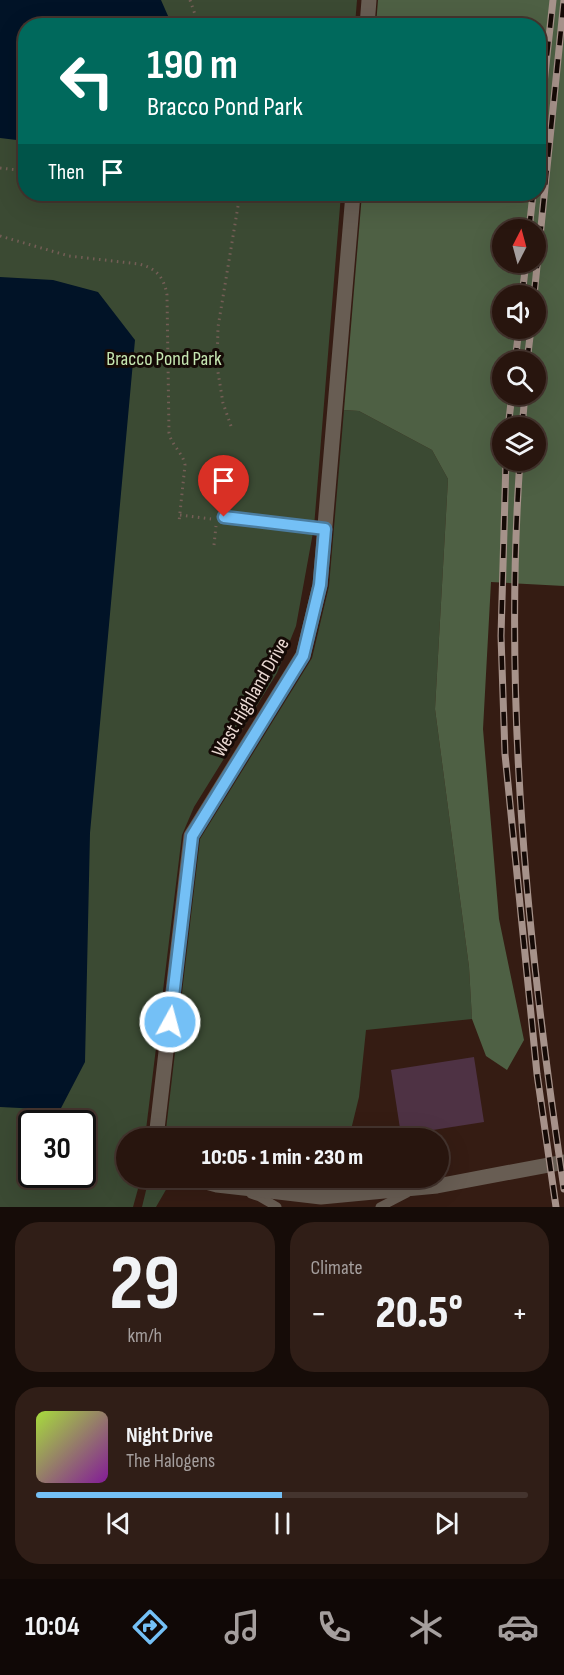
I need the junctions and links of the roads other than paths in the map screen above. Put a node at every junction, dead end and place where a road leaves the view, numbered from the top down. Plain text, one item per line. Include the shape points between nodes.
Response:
1 (369, 0) edge
2 (368, 18) edge
3 (352, 201) edge
4 (220, 518) road end
5 (325, 529) junction
6 (157, 1128) edge
7 (564, 1162) edge
8 (449, 1184) edge
9 (228, 1188) edge
10 (235, 1188) edge
11 (422, 1188) edge
12 (428, 1188) edge
13 (321, 1202) edge
14 (277, 1207) edge
15 (380, 1207) edge

1 - 2 street
3 - 5 street, West Highland Drive
4 - 5 lane
5 - 6 street, West Highland Drive via 320,585 303,656 192,836
7 - 8 street
9 - 14 lane via 260,1197
10 - 13 street
11 - 13 street
12 - 15 lane via 406,1193

